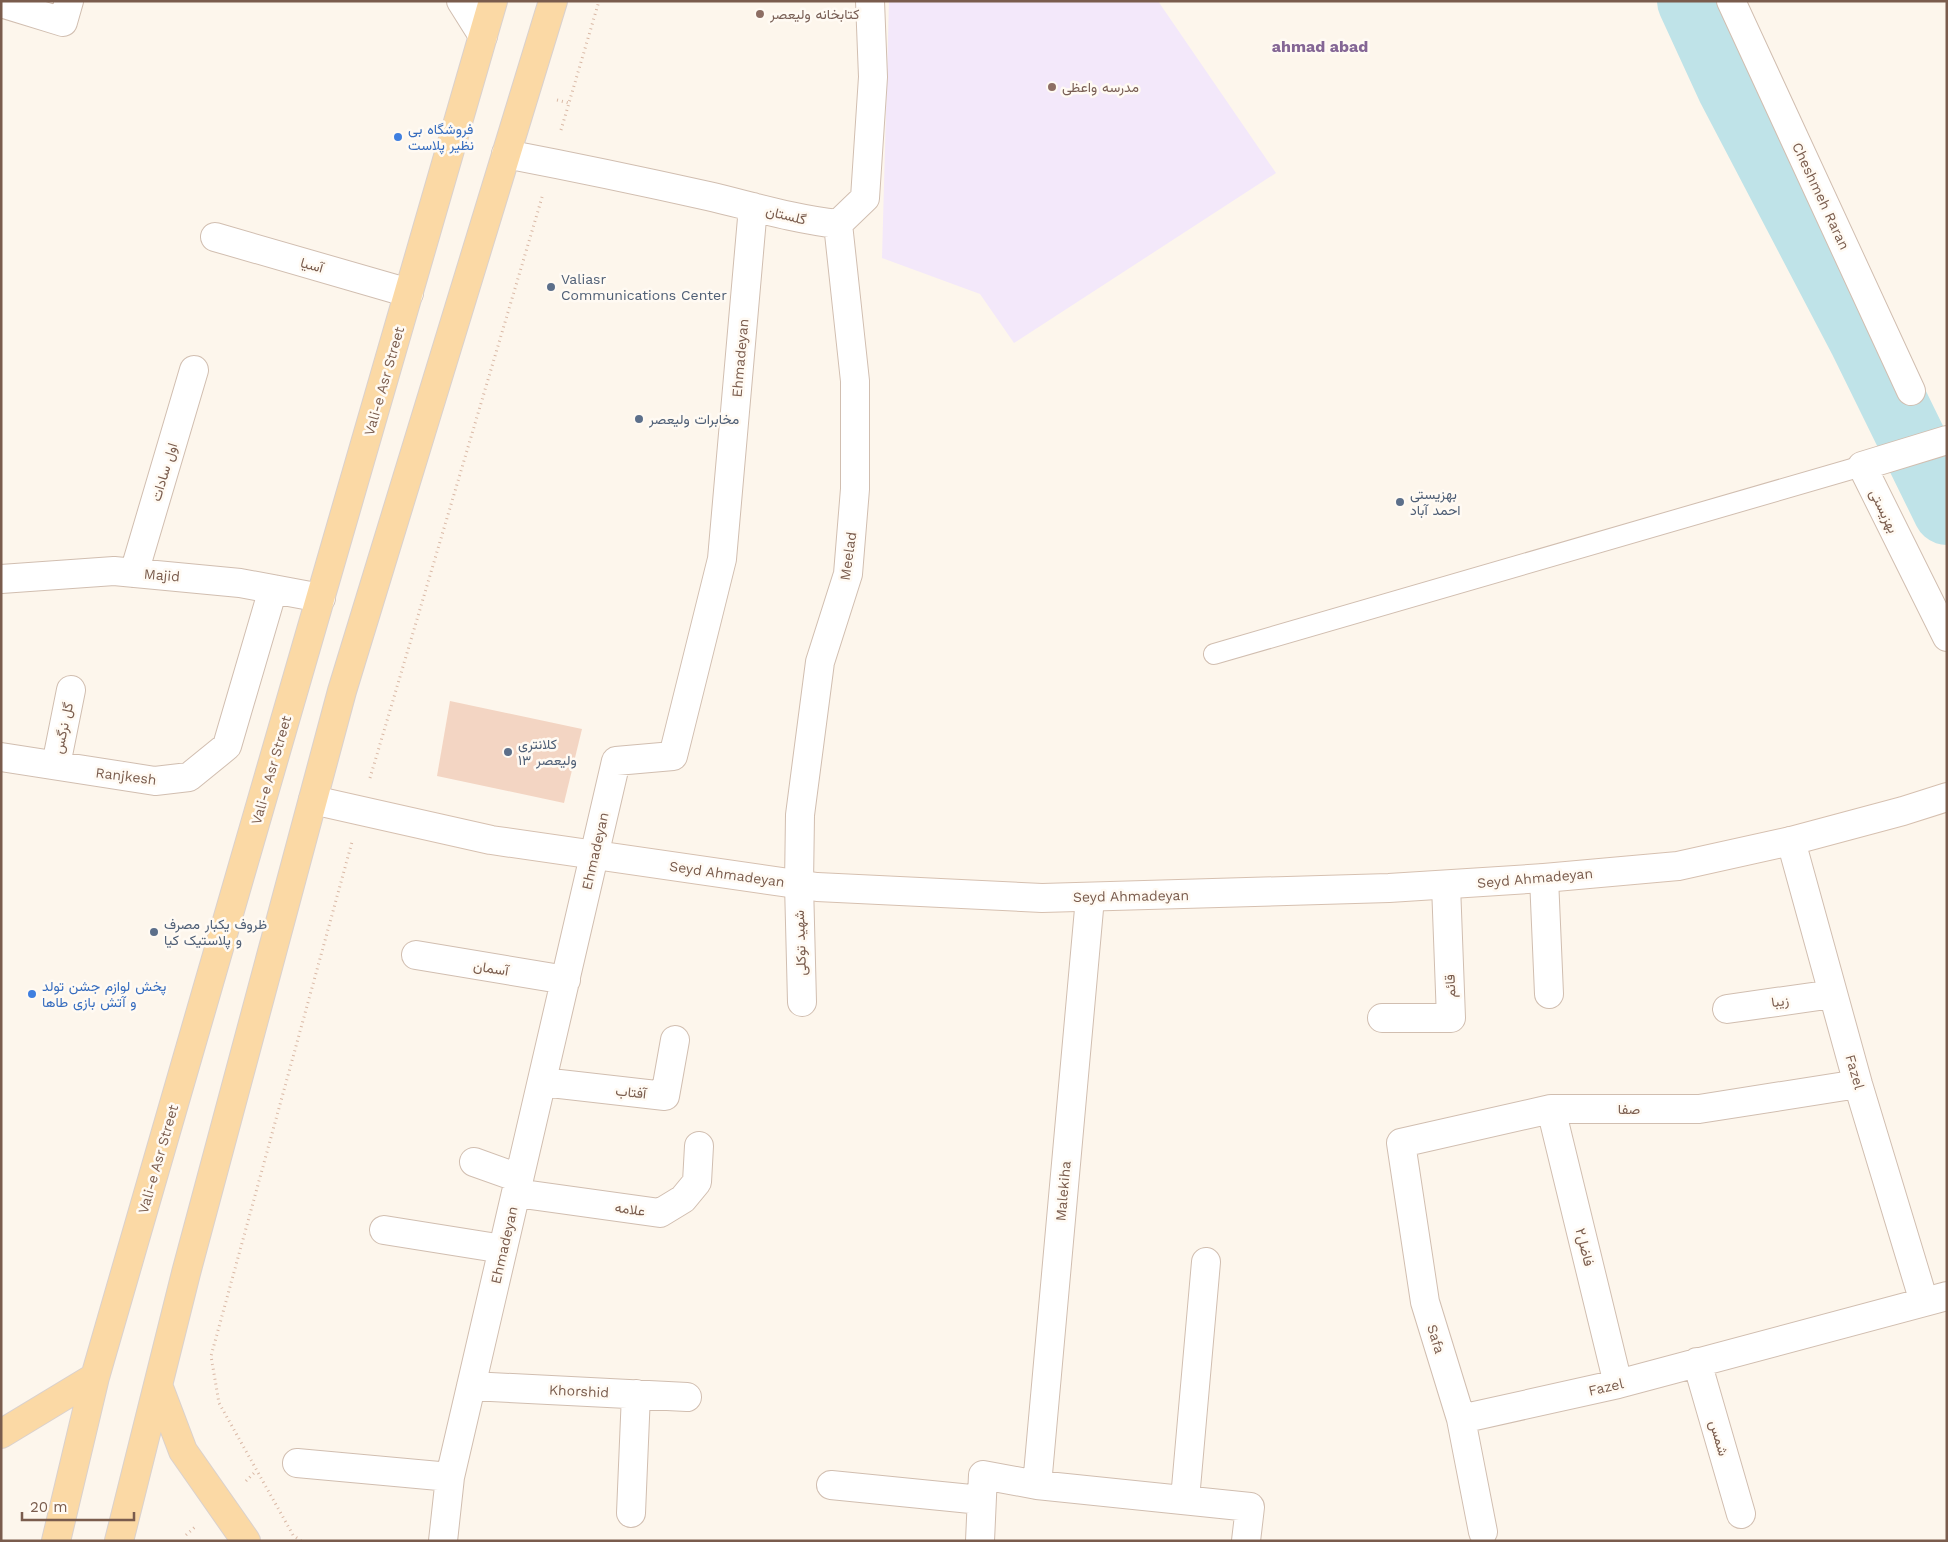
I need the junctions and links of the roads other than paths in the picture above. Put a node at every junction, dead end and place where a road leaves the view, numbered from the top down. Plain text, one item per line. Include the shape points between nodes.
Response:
1 (69, 1) edge
2 (461, 1) edge
3 (493, 1) edge
4 (553, 1) edge
5 (870, 1) edge
6 (1731, 1) edge
7 (1, 2) edge
8 (483, 36) junction
9 (506, 154) junction
10 (753, 207) junction
11 (838, 224) junction
12 (215, 237) dead end
13 (409, 293) junction
14 (194, 370) dead end
15 (1911, 390) dead end
16 (1947, 440) edge
17 (1862, 466) junction
18 (134, 573) junction
19 (1, 579) edge
20 (273, 589) junction
21 (321, 598) junction
22 (1947, 637) edge
23 (1214, 654) dead end
24 (71, 690) dead end
25 (1, 757) edge
26 (56, 765) junction
27 (1947, 797) edge
28 (313, 800) junction
29 (1791, 841) junction
30 (594, 854) junction
31 (1544, 878) junction
32 (799, 884) junction
33 (1446, 885) junction
34 (1090, 898) junction
35 (416, 956) dead end
36 (566, 980) junction
37 (1549, 994) dead end
38 (1833, 994) junction
39 (802, 1002) dead end
40 (1727, 1009) dead end
41 (1382, 1018) dead end
42 (675, 1040) dead end
43 (542, 1082) junction
44 (1858, 1084) junction
45 (1551, 1109) junction
46 (699, 1146) dead end
47 (474, 1162) dead end
48 (517, 1186) junction
49 (384, 1230) dead end
50 (503, 1249) junction
51 (1206, 1262) dead end
52 (1935, 1299) edge
53 (1697, 1362) junction
54 (95, 1377) junction
55 (1618, 1384) junction
56 (158, 1385) junction
57 (471, 1386) junction
58 (636, 1394) junction
59 (687, 1397) dead end
60 (1461, 1419) junction
61 (1, 1434) edge
62 (297, 1463) dead end
63 (450, 1477) junction
64 (831, 1485) dead end
65 (1037, 1485) junction
66 (1185, 1499) junction
67 (981, 1500) junction
68 (632, 1513) dead end
69 (1741, 1514) dead end
70 (1483, 1532) dead end
71 (56, 1541) edge
72 (119, 1541) edge
73 (246, 1541) edge
74 (443, 1541) edge
75 (980, 1541) edge
76 (1246, 1541) edge

1 - 7 street via 63,22
2 - 8 street
3 - 8 main road, Vali-e Asr Street
4 - 9 main road
5 - 11 street via 873,77 865,198
6 - 15 street, Cheshmeh Raran
8 - 13 main road, Vali-e Asr Street
9 - 10 street, گلستان
9 - 28 main road via 342,691
10 - 11 street, گلستان via 802,220
10 - 30 street, Ehmadeyan via 722,559 673,756 616,761
11 - 32 street, Meelad via 855,381 855,489 848,574 820,662 800,815
12 - 13 street, آسیا
13 - 21 main road, Vali-e Asr Street
14 - 18 street, اول سادات
16 - 17 street
17 - 22 street, بهزیستی
17 - 23 lane
18 - 19 street, Majid via 114,571
18 - 20 street, Majid
20 - 21 street, Majid
20 - 26 street, Ranjkesh via 227,746 189,777 155,782
21 - 54 main road, Vali-e Asr Street
24 - 26 street, گل نرگس
25 - 26 street, Ranjkesh
27 - 29 street, Seyd Ahmadeyan
28 - 30 street, Seyd Ahmadeyan via 491,840
28 - 56 main road
29 - 31 street, Seyd Ahmadeyan via 1678,866
29 - 38 street, Fazel
30 - 32 street, Seyd Ahmadeyan
30 - 36 street, Ehmadeyan
31 - 33 street, Seyd Ahmadeyan
31 - 37 street
32 - 34 street, Seyd Ahmadeyan
32 - 39 street, شهید توکلی
33 - 34 street, Seyd Ahmadeyan
33 - 41 street, قائم via 1451,1018
34 - 65 street, Malekiha
35 - 36 street, آسمان
36 - 43 street, Ehmadeyan
38 - 40 street, زیبا
38 - 44 street, Fazel
42 - 43 street, آفتاب via 665,1096
43 - 48 street, Ehmadeyan
44 - 45 street, صفا via 1699,1109
44 - 52 street, Fazel
45 - 55 street, فاضل۲
45 - 60 street, Safa via 1402,1143 1425,1302
46 - 48 street, علامه via 697,1182 683,1199 660,1213
47 - 48 street, علامه
48 - 50 street, Ehmadeyan
49 - 50 street
50 - 57 street, Ehmadeyan
51 - 66 street
52 - 53 street, Fazel
53 - 55 street, Fazel
53 - 69 street, شمس
54 - 61 main road
54 - 71 main road, Vali-e Asr Street
55 - 60 street, Fazel
56 - 72 main road
56 - 73 main road via 183,1451
57 - 58 street, Khorshid
57 - 63 street, Ehmadeyan
58 - 59 street, Khorshid
58 - 68 street
60 - 70 street, Safa
62 - 63 street
63 - 74 street, Ehmadeyan
64 - 67 street
65 - 66 street
65 - 67 street via 983,1475
66 - 76 street via 1250,1507
67 - 75 street

